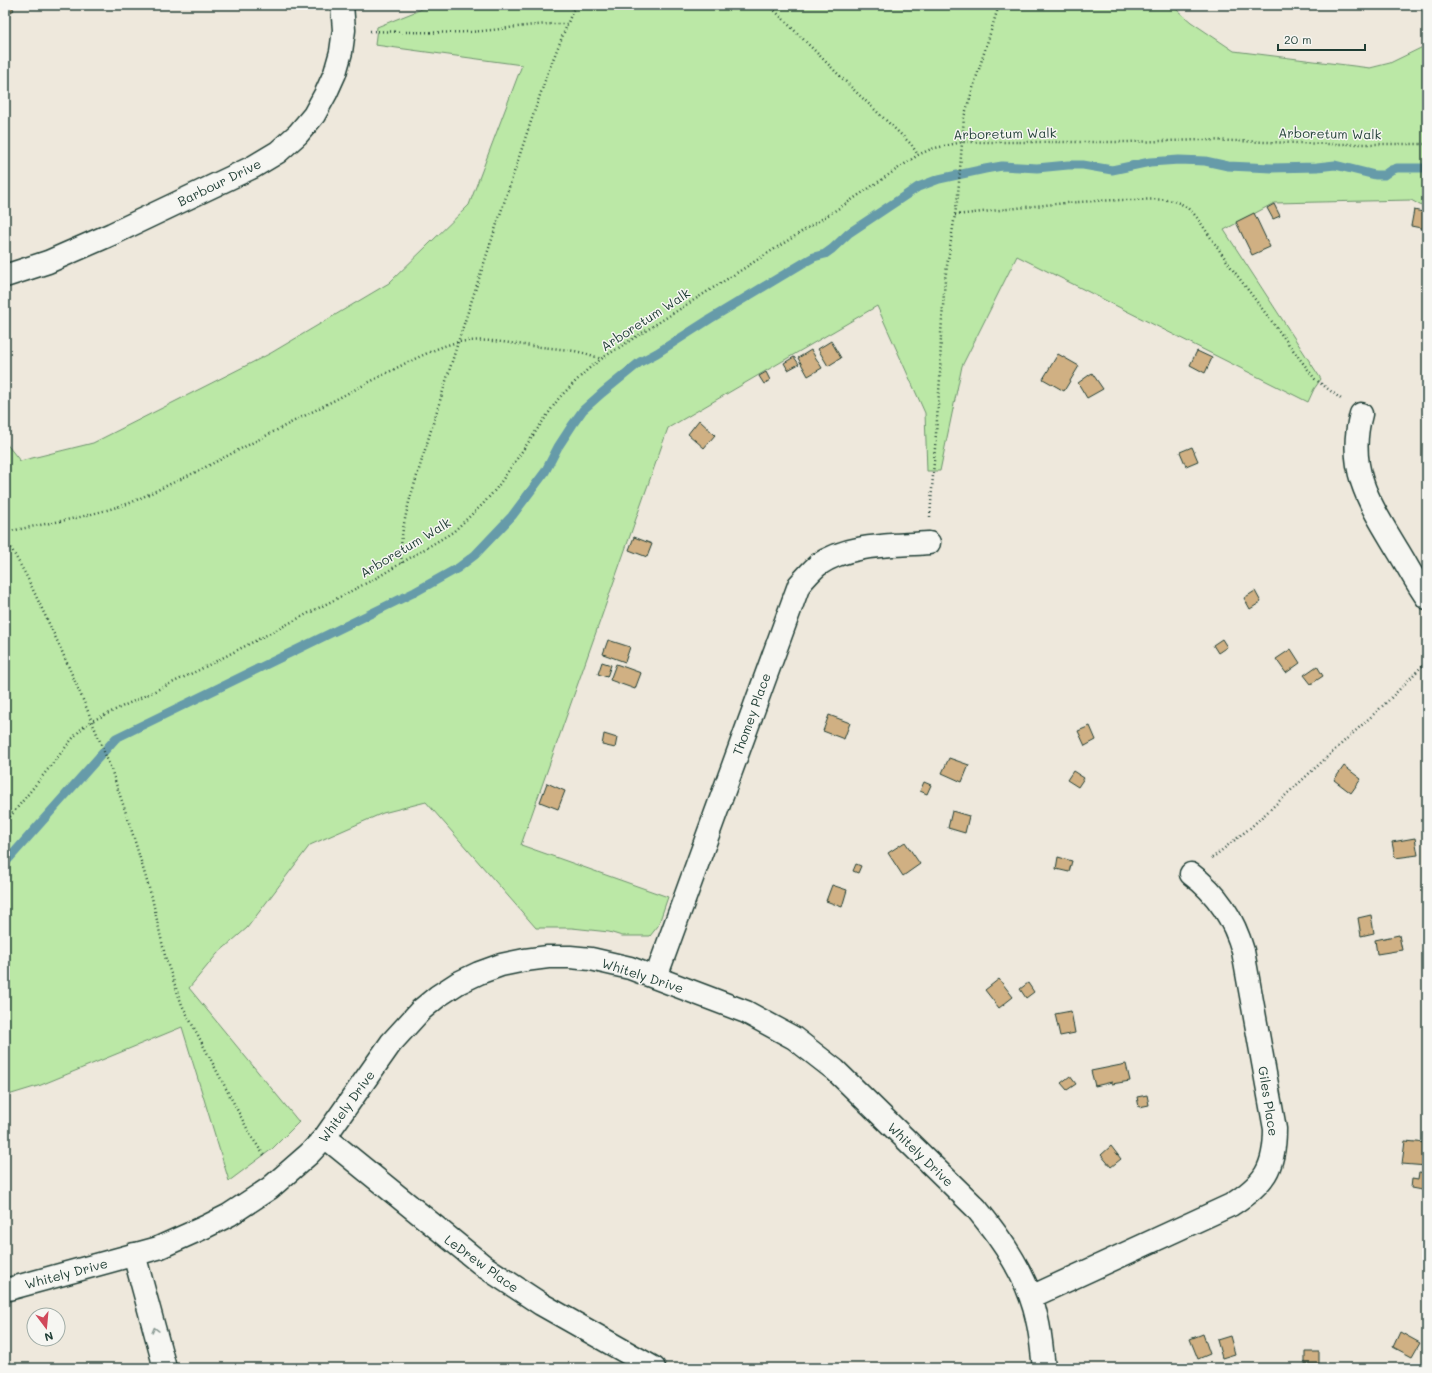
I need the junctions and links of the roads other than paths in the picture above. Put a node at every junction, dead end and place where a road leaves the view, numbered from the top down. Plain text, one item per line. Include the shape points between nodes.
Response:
1 (342, 5) edge
2 (5, 276) edge
3 (1361, 414) road end
4 (929, 543) road end
5 (1427, 598) edge
6 (1191, 874) road end
7 (656, 977) junction
8 (325, 1137) junction
9 (134, 1254) junction
10 (5, 1290) edge
11 (1031, 1297) junction
12 (165, 1368) edge
13 (654, 1368) edge
14 (1044, 1368) edge

1 - 2 street, Barbour Drive via 344,30 335,73 314,115 278,152 253,168 112,234 48,262
3 - 5 street via 1357,429 1357,459 1370,505
4 - 7 street, Thomey Place via 859,549 845,553 819,565 799,585
6 - 11 street, Giles Place via 1208,887 1223,905 1238,933 1275,1129 1274,1156 1259,1184 1247,1196 1231,1206
7 - 8 street, Whitely Drive via 610,963 570,957 548,957 501,965 458,983 438,996 406,1025
7 - 11 street, Whitely Drive via 769,1023 794,1038 835,1070 976,1208 992,1227 1018,1268
8 - 9 street, Whitely Drive via 270,1188 229,1215 158,1248
8 - 13 street, LeDrew Place via 485,1267 541,1304
9 - 10 street, Whitely Drive
12 -> 9 street
11 - 14 street, Whitely Drive

